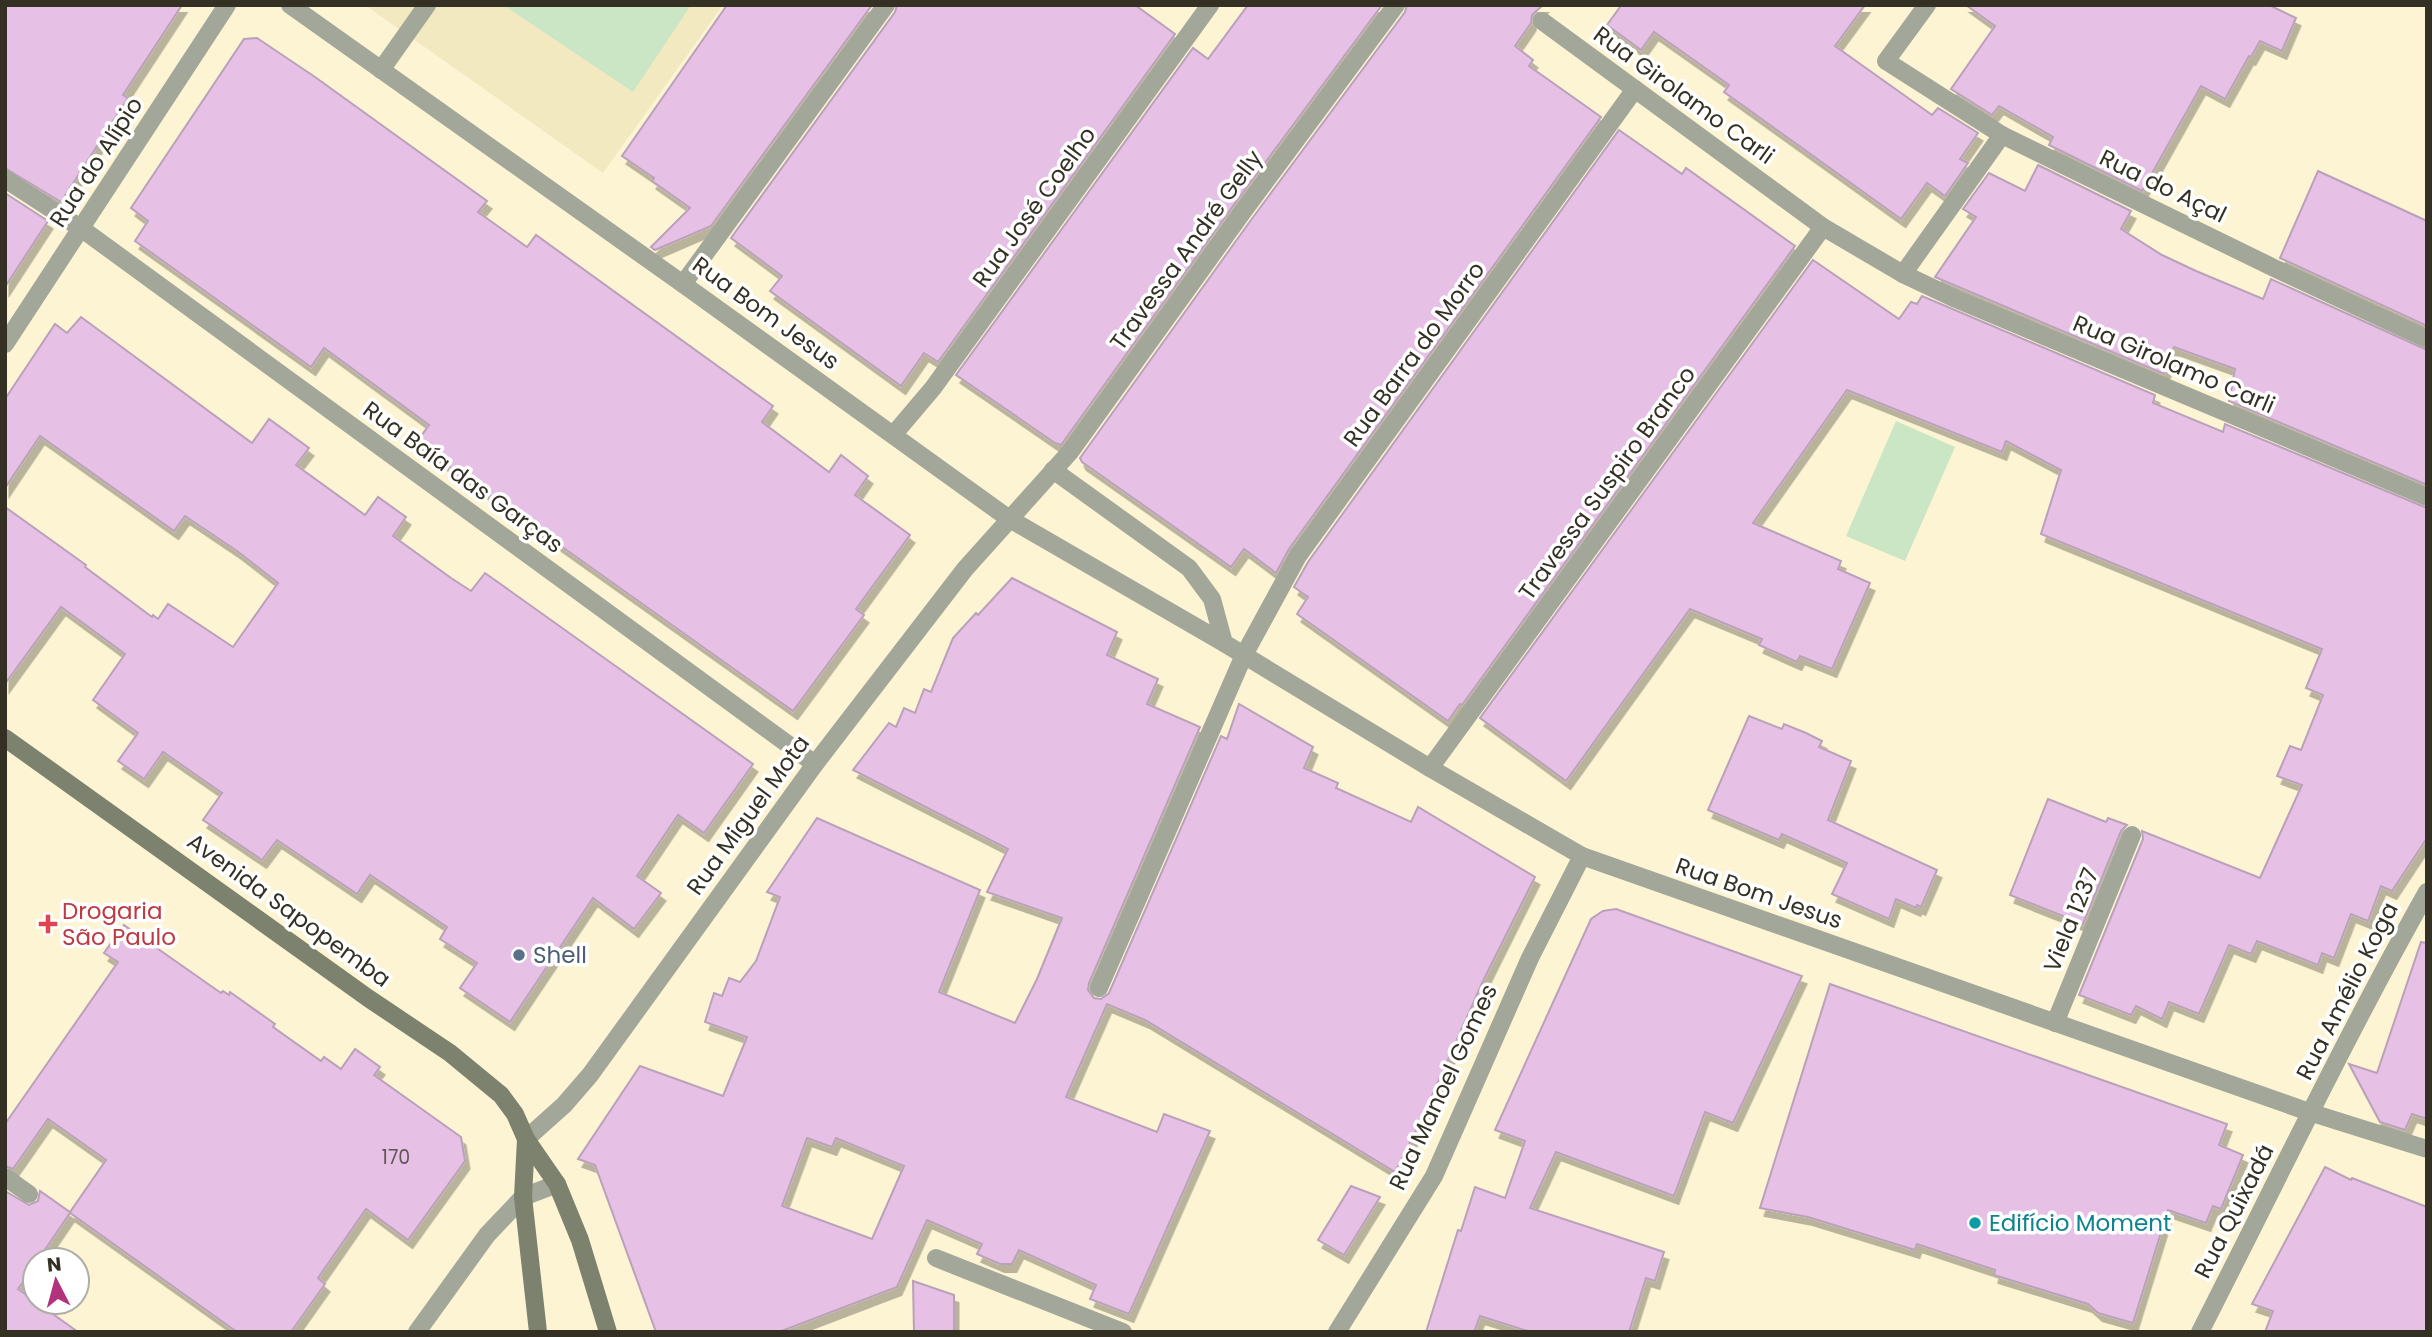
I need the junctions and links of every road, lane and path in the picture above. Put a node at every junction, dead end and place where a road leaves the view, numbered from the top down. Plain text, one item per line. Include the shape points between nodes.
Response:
1 (227, 5) edge
2 (290, 5) edge
3 (427, 5) edge
4 (886, 5) edge
5 (1210, 5) edge
6 (1396, 5) edge
7 (1927, 5) edge
8 (1542, 21) dead end
9 (381, 70) junction
10 (1634, 89) junction
11 (2002, 135) junction
12 (5, 179) edge
13 (1824, 227) junction
14 (82, 229) junction
15 (1903, 274) junction
16 (683, 284) junction
17 (2427, 339) edge
18 (5, 344) edge
19 (894, 434) junction
20 (1053, 470) junction
21 (2427, 497) edge
22 (1008, 518) junction
23 (1224, 643) junction
24 (1244, 655) junction
25 (5, 738) edge
26 (815, 764) junction
27 (1430, 768) junction
28 (2132, 835) dead end
29 (1582, 856) junction
30 (2427, 892) edge
31 (1099, 988) dead end
32 (2055, 1023) junction
33 (2312, 1114) junction
34 (526, 1139) junction
35 (2427, 1149) edge
36 (5, 1177) edge
37 (557, 1184) junction
38 (29, 1194) dead end
39 (523, 1197) junction
40 (936, 1258) dead end
41 (534, 1290) junction
42 (609, 1331) edge
43 (418, 1332) edge
44 (538, 1332) edge
45 (551, 1332) edge
46 (1123, 1332) edge
47 (1337, 1332) edge
48 (2200, 1332) edge

1 - 14 street, Rua do Alípio
2 - 9 street, Rua Bom Jesus
3 - 9 street
4 - 16 street
5 - 19 street, Rua José Coelho via 933,387
6 - 20 street, Travessa André Gelly
7 - 11 street, Rua do Açal via 1886,61
8 - 10 street, Rua Girolamo Carli
9 - 16 street, Rua Bom Jesus
10 - 13 street, Rua Girolamo Carli
10 - 24 street, Rua Barra do Morro via 1298,556
11 - 15 street
11 - 17 street, Rua do Açal
12 - 14 street, Rua Baía das Garças
13 - 15 street, Rua Girolamo Carli
13 - 27 street, Travessa Suspiro Branco
14 - 18 street, Rua do Alípio
14 - 26 street, Rua Baía das Garças
15 - 21 street, Rua Girolamo Carli
16 - 19 street, Rua Bom Jesus
19 - 22 street, Rua Bom Jesus
20 - 22 street, Travessa André Gelly
20 - 23 street via 1189,568 1212,600
22 - 23 street, Rua Bom Jesus
22 - 26 street, Rua Miguel Mota
23 - 24 street, Rua Bom Jesus
24 - 27 street, Rua Bom Jesus
24 - 31 street, Rua Barra do Morro
25 - 34 main road, Avenida Sapopemba via 450,1053 501,1095
26 - 34 street, Rua Miguel Mota via 590,1075
27 - 29 street, Rua Bom Jesus
28 - 32 street, Viela 1237
29 - 32 street, Rua Bom Jesus
29 - 47 street, Rua Manoel Gomes via 1434,1176
30 - 33 street, Rua Amélio Koga via 2370,994
32 - 33 street, Rua Bom Jesus
33 - 35 street, Rua Bom Jesus
33 - 48 street, Rua Quixadá
34 - 37 main road, Avenida Sapopemba
34 - 39 main road, Avenida Sapopemba
36 - 38 street
37 - 39 street
37 - 42 main road, Avenida Sapopemba
39 - 41 main road, Avenida Sapopemba
39 - 43 street via 487,1235
40 - 46 street
41 - 44 main road, Avenida Sapopemba
41 - 45 main road

